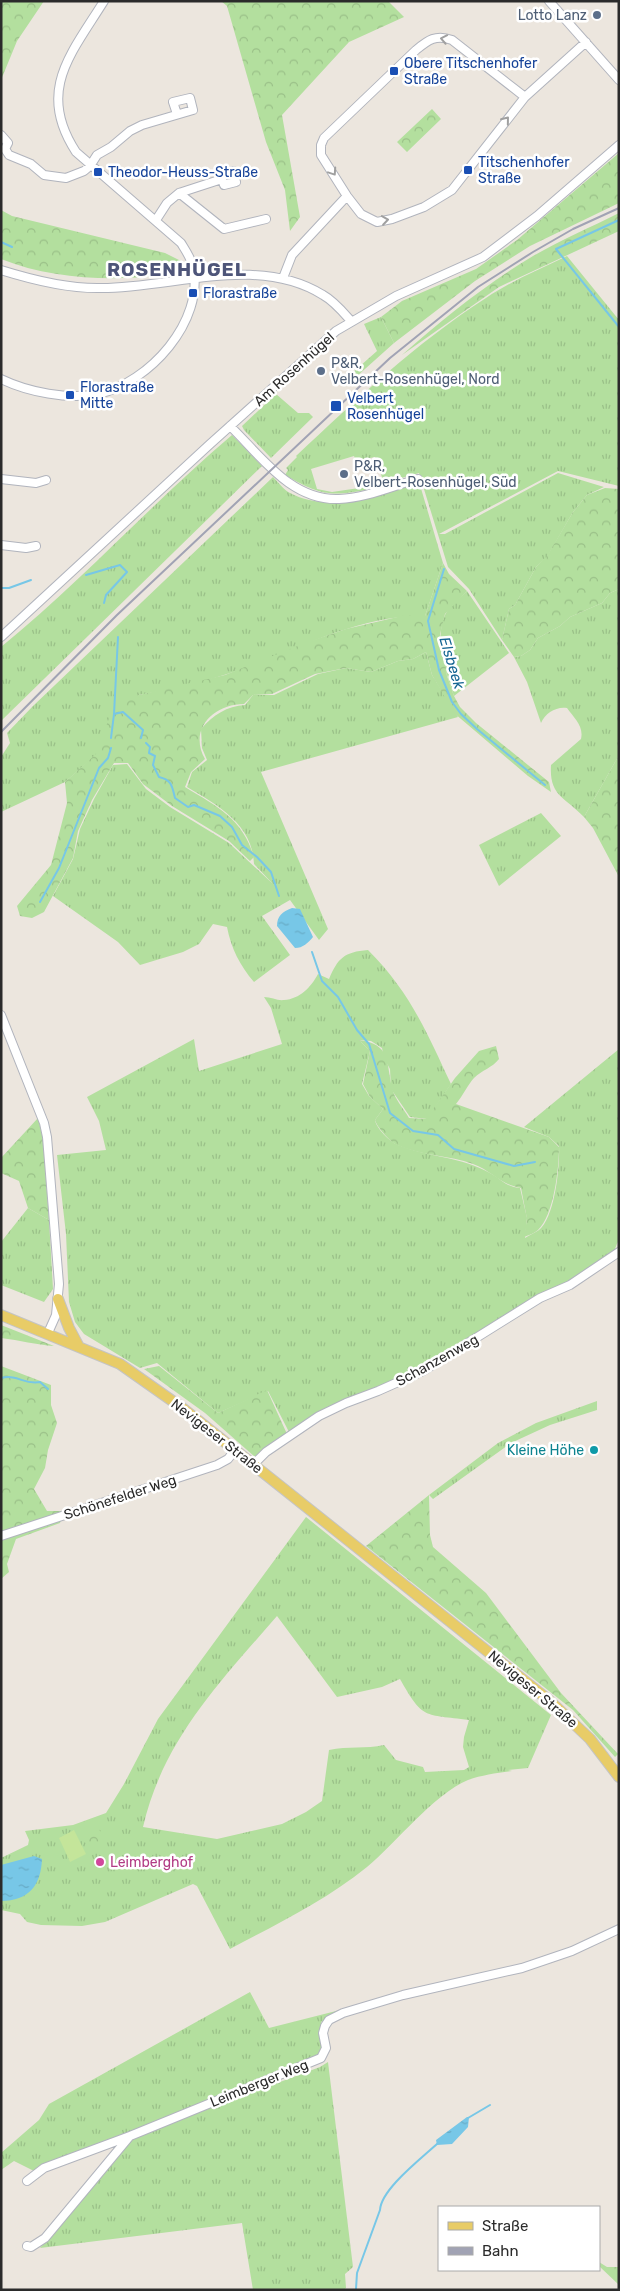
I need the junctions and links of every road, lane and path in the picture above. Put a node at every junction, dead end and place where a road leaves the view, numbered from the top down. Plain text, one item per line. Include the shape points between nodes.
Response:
1 (104, 1) edge
2 (549, 1) edge
3 (586, 42) junction
4 (619, 80) edge
5 (525, 97) junction
6 (177, 114) dead end
7 (1, 135) edge
8 (619, 144) edge
9 (3, 150) edge
10 (90, 166) junction
11 (222, 179) dead end
12 (179, 194) junction
13 (347, 196) junction
14 (266, 219) dead end
15 (156, 220) junction
16 (1, 270) edge
17 (283, 278) junction
18 (194, 279) junction
19 (351, 321) junction
20 (1, 379) edge
21 (230, 426) junction
22 (1, 479) edge
23 (418, 479) dead end
24 (46, 480) dead end
25 (1, 545) edge
26 (36, 546) dead end
27 (1, 637) edge
28 (1, 1015) edge
29 (619, 1252) edge
30 (58, 1299) junction
31 (1, 1315) edge
32 (48, 1333) junction
33 (78, 1345) junction
34 (235, 1450) junction
35 (253, 1464) junction
36 (1, 1536) edge
37 (619, 1777) edge
38 (619, 1929) edge
39 (130, 2136) junction
40 (26, 2181) dead end
41 (27, 2246) dead end

1 - 10 street via 67,62 58,94 64,135
2 - 3 street
3 - 4 street
3 - 5 street
13 -> 5 street via 361,214 377,222 392,220 424,207 452,190
5 -> 13 street via 452,40 438,37 427,40 324,138 321,155
6 - 10 street via 130,131 97,155
7 - 9 street via 8,143
8 - 19 street, Am Rosenhügel via 483,257 396,296
9 - 10 street via 44,174 59,178 75,176
10 - 15 street
11 - 12 street
12 - 14 street via 224,229
12 - 15 street via 167,203
13 - 17 street via 292,255
15 - 18 street via 181,243 189,256
16 - 18 street via 38,281 101,288
17 - 18 street via 237,275
17 - 19 street via 324,295
18 - 20 street via 188,314 179,334 156,362 130,381 99,394 78,395 39,391
19 - 21 street, Am Rosenhügel via 301,361
21 - 23 street via 294,488 324,499 355,497
21 - 27 street, Am Rosenhügel
22 - 24 street via 36,483
25 - 26 street
28 - 30 street via 47,1137
29 - 35 street, Schanzenweg via 570,1285 540,1298 423,1371 319,1416
30 - 32 street via 56,1315
30 - 33 main road
31 - 32 main road, Nevigeser Straße
32 - 33 main road, Nevigeser Straße
33 - 34 main road, Nevigeser Straße via 139,1376
34 - 35 main road, Nevigeser Straße
34 - 36 street, Schönefelder Weg via 217,1465
35 - 37 main road, Nevigeser Straße via 551,1702 590,1739
38 - 39 street, Leimberger Weg via 572,1951 522,1968 403,1995 343,2013 329,2020 325,2026 326,2048 321,2058
39 - 40 street via 44,2168
39 - 41 street, Leimberger Weg via 45,2238 31,2247

